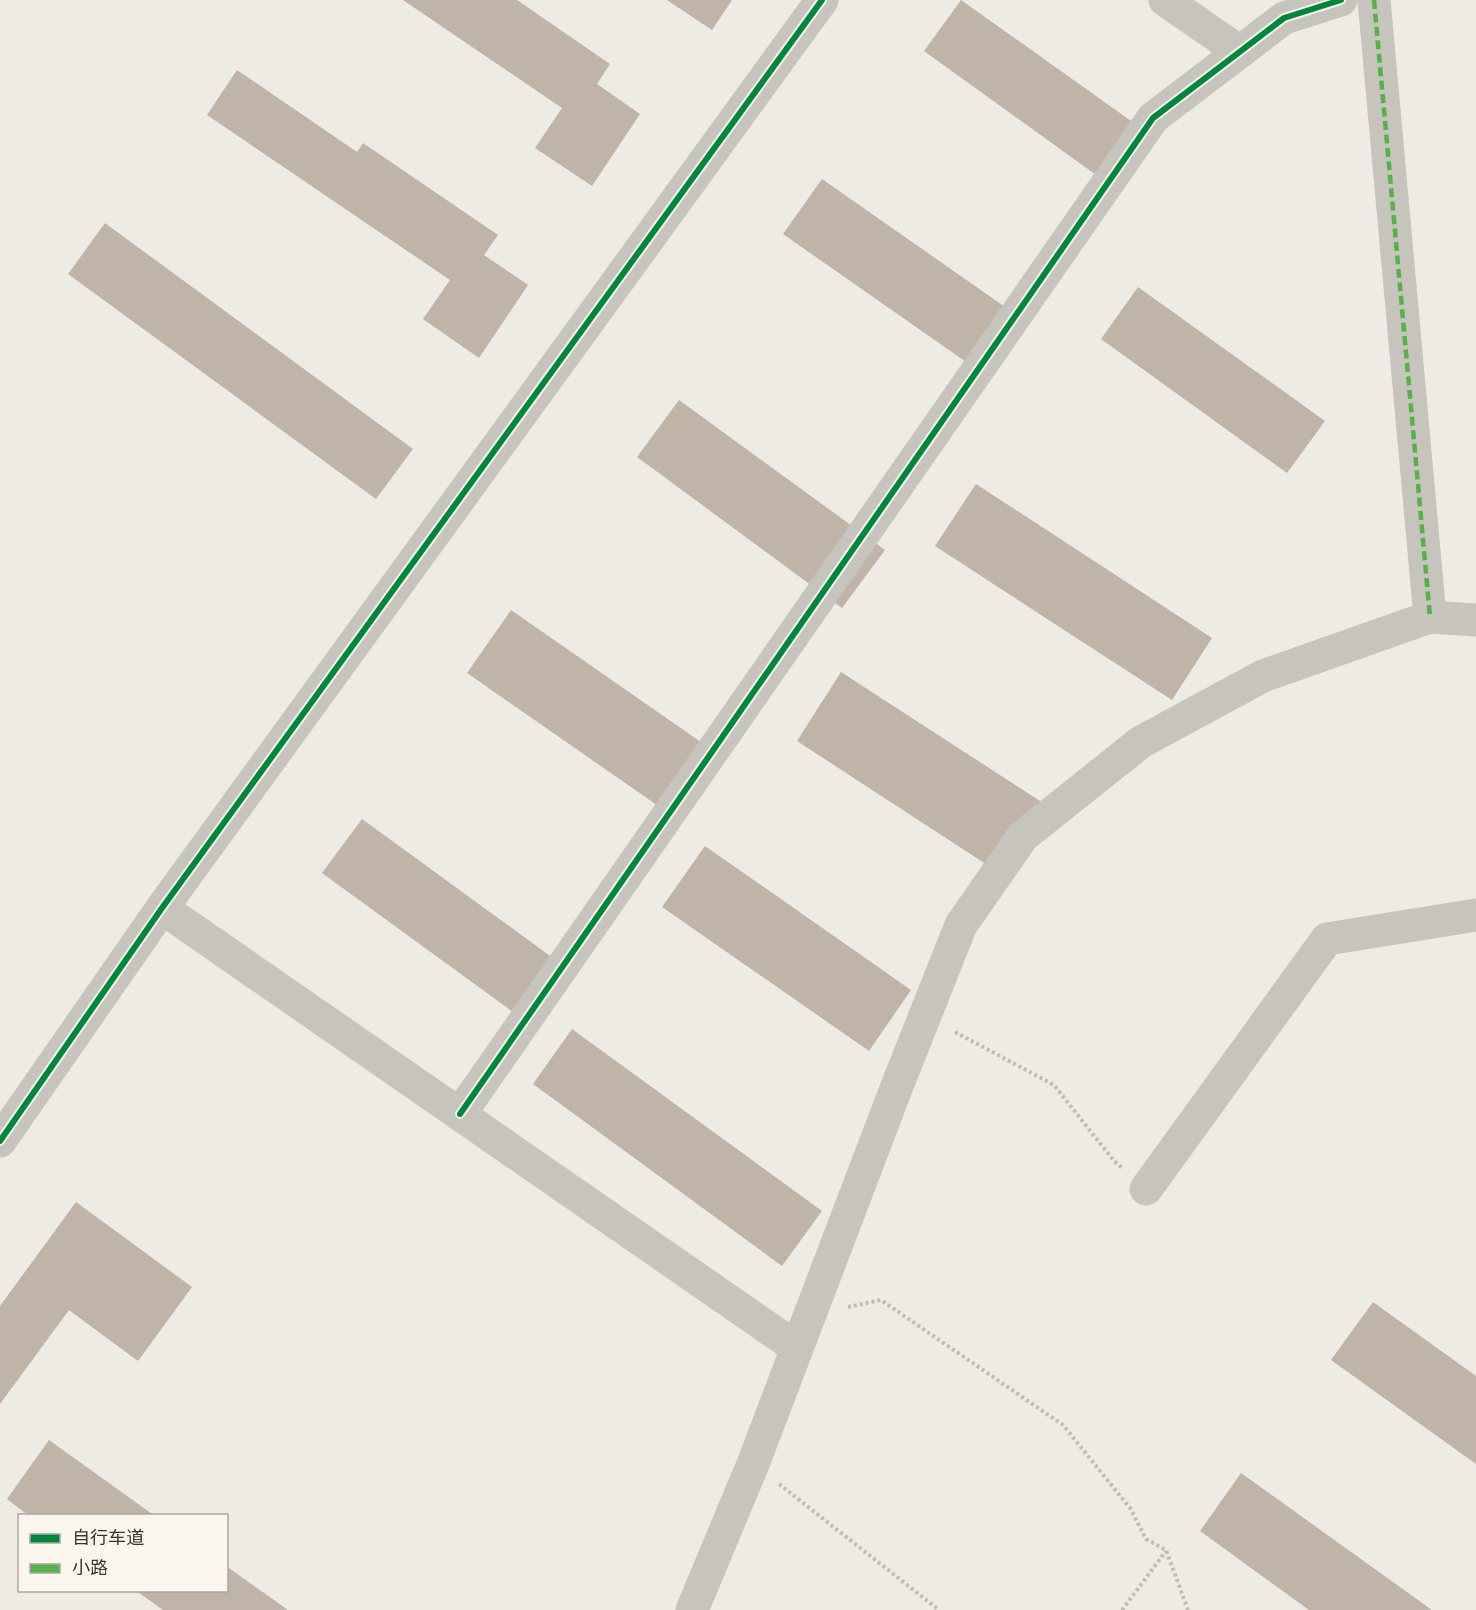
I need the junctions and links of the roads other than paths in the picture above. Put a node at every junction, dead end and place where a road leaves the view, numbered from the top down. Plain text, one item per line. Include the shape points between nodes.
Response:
1 (822, 0) edge
2 (1165, 0) edge
3 (1341, 0) edge
4 (1374, 0) edge
5 (1240, 52) junction
6 (1430, 617) junction
7 (1476, 621) edge
8 (162, 908) junction
9 (1476, 915) edge
10 (460, 1114) junction
11 (0, 1141) edge
12 (1146, 1189) road end
13 (797, 1348) junction
14 (692, 1610) edge

1 - 8 street
2 - 5 street
3 - 5 street via 1284,18
4 - 6 street
5 - 10 street via 1153,118
6 - 7 street
6 - 13 street via 1263,676 1141,742 1023,836 961,925
8 - 10 street
8 - 11 street
9 - 12 street via 1327,939
10 - 13 street
13 - 14 street

